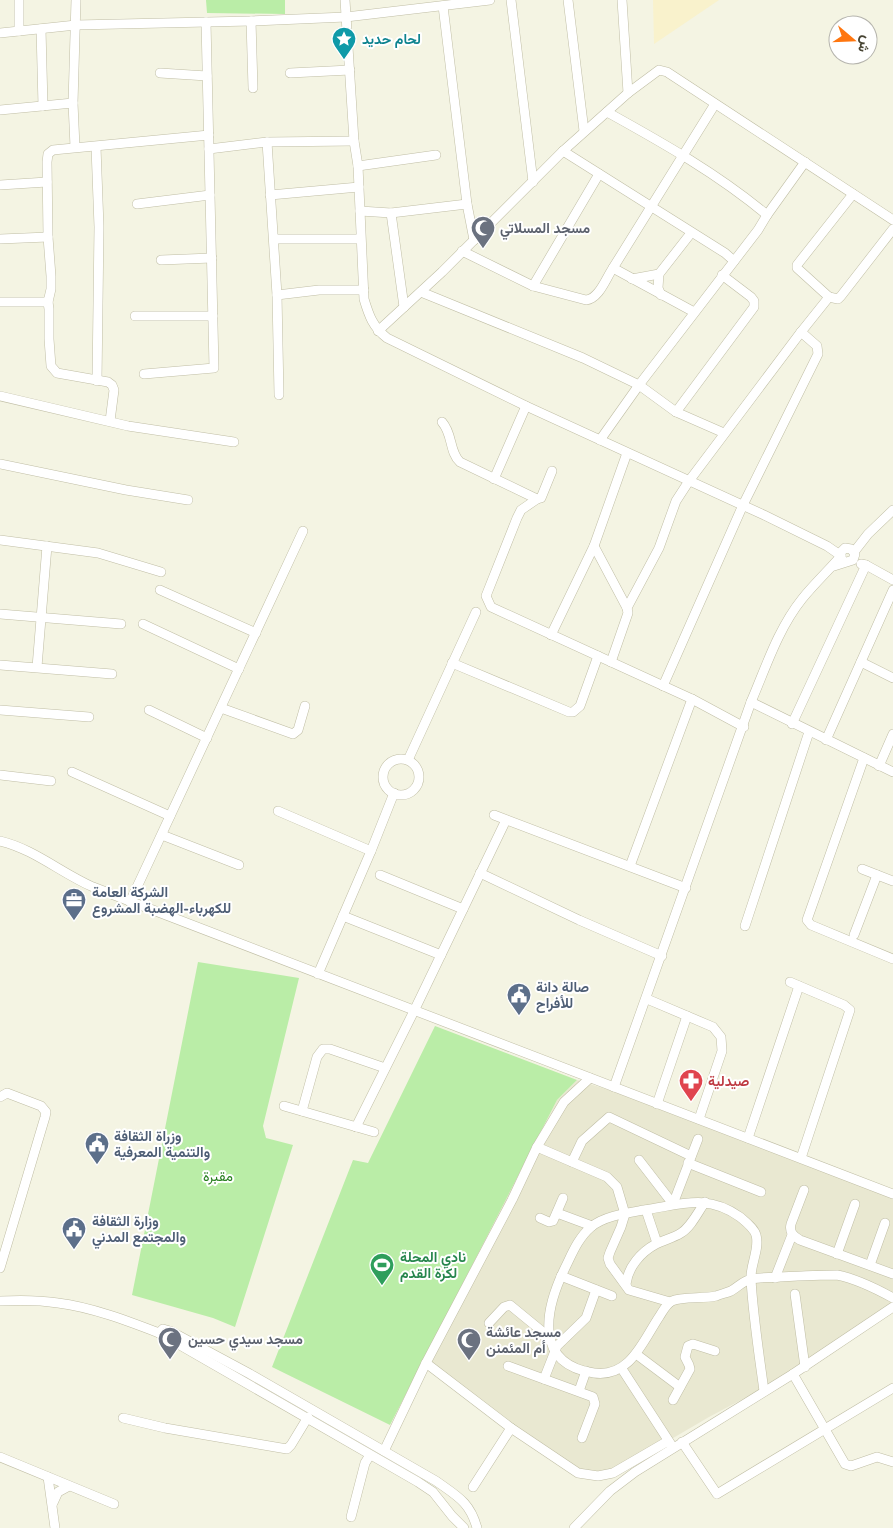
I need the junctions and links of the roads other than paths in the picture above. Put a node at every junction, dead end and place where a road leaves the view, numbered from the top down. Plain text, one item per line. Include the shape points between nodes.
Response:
1 (18, 0) edge
2 (76, 0) edge
3 (345, 0) edge
4 (490, 0) edge
5 (511, 0) edge
6 (568, 0) edge
7 (622, 0) edge
8 (472, 1) edge
9 (443, 6) junction
10 (346, 17) junction
11 (206, 22) junction
12 (251, 22) junction
13 (76, 25) junction
14 (41, 29) junction
15 (19, 31) junction
16 (0, 33) edge
17 (350, 70) junction
18 (160, 73) dead end
19 (290, 73) dead end
20 (207, 76) junction
21 (253, 88) dead end
22 (628, 93) junction
23 (73, 103) junction
24 (715, 104) junction
25 (43, 106) junction
26 (0, 110) edge
27 (607, 112) junction
28 (584, 132) junction
29 (209, 135) junction
30 (354, 141) junction
31 (267, 142) junction
32 (75, 147) junction
33 (96, 147) junction
34 (209, 148) junction
35 (563, 151) junction
36 (682, 154) junction
37 (436, 155) dead end
38 (805, 162) junction
39 (358, 166) junction
40 (600, 174) junction
41 (47, 182) junction
42 (533, 182) junction
43 (0, 184) edge
44 (359, 186) junction
45 (853, 194) junction
46 (270, 195) junction
47 (210, 196) junction
48 (137, 204) dead end
49 (467, 204) junction
50 (651, 207) junction
51 (360, 211) junction
52 (391, 213) junction
53 (767, 215) junction
54 (893, 220) edge
55 (893, 229) edge
56 (691, 232) junction
57 (48, 237) junction
58 (0, 239) edge
59 (274, 239) junction
60 (360, 239) junction
61 (474, 240) junction
62 (462, 251) junction
63 (212, 258) junction
64 (161, 260) dead end
65 (734, 261) junction
66 (613, 268) junction
67 (659, 274) junction
68 (722, 275) junction
69 (632, 278) junction
70 (533, 286) junction
71 (364, 290) junction
72 (421, 292) junction
73 (278, 295) junction
74 (661, 295) junction
75 (829, 297) junction
76 (0, 302) edge
77 (48, 302) junction
78 (404, 307) junction
79 (694, 312) junction
80 (135, 316) dead end
81 (213, 316) junction
82 (378, 331) junction
83 (801, 332) junction
84 (144, 374) dead end
85 (97, 381) junction
86 (638, 385) junction
87 (279, 395) dead end
88 (0, 396) edge
89 (526, 406) junction
90 (676, 412) junction
91 (110, 421) junction
92 (442, 422) dead end
93 (724, 433) junction
94 (600, 440) junction
95 (234, 442) dead end
96 (628, 453) junction
97 (0, 464) edge
98 (552, 471) dead end
99 (494, 479) junction
100 (689, 481) junction
101 (537, 499) junction
102 (188, 500) dead end
103 (743, 505) junction
104 (893, 510) edge
105 (304, 531) dead end
106 (0, 540) edge
107 (47, 546) junction
108 (594, 546) junction
109 (847, 555) junction
110 (866, 565) junction
111 (161, 572) dead end
112 (893, 580) edge
113 (160, 590) dead end
114 (893, 590) edge
115 (627, 608) junction
116 (476, 612) dead end
117 (0, 614) edge
118 (40, 617) junction
119 (121, 624) dead end
120 (143, 624) dead end
121 (256, 633) junction
122 (551, 635) junction
123 (598, 656) junction
124 (610, 662) junction
125 (861, 662) junction
126 (452, 663) junction
127 (0, 665) edge
128 (37, 667) junction
129 (239, 668) junction
130 (112, 674) dead end
131 (893, 678) edge
132 (663, 686) junction
133 (692, 699) junction
134 (751, 702) junction
135 (305, 706) dead end
136 (220, 708) junction
137 (0, 710) edge
138 (148, 710) dead end
139 (89, 718) dead end
140 (792, 724) junction
141 (744, 727) junction
142 (809, 732) junction
143 (893, 734) edge
144 (207, 738) junction
145 (826, 740) junction
146 (864, 758) junction
147 (408, 760) junction
148 (879, 766) junction
149 (72, 772) dead end
150 (893, 772) edge
151 (0, 775) edge
152 (51, 781) dead end
153 (394, 793) junction
154 (278, 810) dead end
155 (494, 815) dead end
156 (170, 816) junction
157 (506, 820) junction
158 (162, 835) junction
159 (0, 841) edge
160 (371, 851) junction
161 (239, 865) dead end
162 (630, 866) junction
163 (862, 869) dead end
164 (480, 873) junction
165 (380, 875) dead end
166 (877, 875) junction
167 (893, 882) edge
168 (686, 888) junction
169 (130, 902) junction
170 (463, 909) junction
171 (343, 916) junction
172 (745, 926) dead end
173 (854, 934) dead end
174 (441, 955) junction
175 (662, 956) junction
176 (892, 956) edge
177 (318, 974) junction
178 (790, 982) dead end
179 (799, 986) junction
180 (647, 1000) junction
181 (414, 1011) junction
182 (687, 1016) junction
183 (385, 1068) junction
184 (590, 1078) junction
185 (614, 1087) junction
186 (0, 1097) edge
187 (658, 1104) junction
188 (284, 1106) dead end
189 (302, 1111) junction
190 (698, 1119) junction
191 (356, 1127) junction
192 (374, 1132) dead end
193 (748, 1138) junction
194 (698, 1139) dead end
195 (537, 1147) junction
196 (801, 1158) junction
197 (690, 1159) junction
198 (639, 1160) dead end
199 (572, 1162) junction
200 (804, 1190) dead end
201 (761, 1192) dead end
202 (893, 1194) edge
203 (563, 1198) dead end
204 (705, 1202) junction
205 (673, 1204) junction
206 (855, 1204) dead end
207 (646, 1210) junction
208 (557, 1213) junction
209 (625, 1214) junction
210 (540, 1218) dead end
211 (886, 1223) dead end
212 (592, 1226) junction
213 (792, 1234) junction
214 (657, 1243) junction
215 (837, 1254) junction
216 (870, 1265) junction
217 (0, 1268) edge
218 (893, 1274) edge
219 (561, 1276) junction
220 (775, 1278) junction
221 (751, 1279) junction
222 (626, 1284) junction
223 (596, 1290) junction
224 (796, 1294) dead end
225 (612, 1296) dead end
226 (893, 1298) edge
227 (0, 1300) edge
228 (670, 1302) junction
229 (892, 1311) edge
230 (488, 1323) dead end
231 (159, 1333) junction
232 (549, 1337) junction
233 (555, 1350) junction
234 (715, 1351) dead end
235 (636, 1354) junction
236 (426, 1363) junction
237 (508, 1366) dead end
238 (805, 1367) junction
239 (622, 1368) junction
240 (586, 1371) junction
241 (793, 1374) junction
242 (544, 1379) junction
243 (680, 1387) junction
244 (893, 1388) edge
245 (579, 1391) junction
246 (764, 1391) junction
247 (673, 1400) dead end
248 (308, 1417) junction
249 (123, 1418) dead end
250 (511, 1428) junction
251 (824, 1428) junction
252 (582, 1438) dead end
253 (682, 1442) junction
254 (671, 1444) junction
255 (384, 1451) junction
256 (370, 1454) junction
257 (0, 1458) edge
258 (893, 1462) edge
259 (48, 1477) junction
260 (436, 1482) junction
261 (69, 1486) junction
262 (472, 1487) dead end
263 (433, 1492) junction
264 (53, 1503) junction
265 (114, 1504) dead end
266 (352, 1517) dead end
267 (55, 1528) edge
268 (464, 1528) edge
269 (478, 1528) edge
270 (574, 1528) edge

1 - 15 street
2 - 13 street
3 - 10 street
4 - 8 street
5 - 42 street
6 - 28 street
7 - 22 street
8 - 9 street
9 - 10 street
9 - 49 street
10 - 12 street
10 - 17 street
11 - 12 street
11 - 13 street
11 - 20 street
12 - 21 street
13 - 14 street
13 - 23 street
14 - 15 street
14 - 25 street
15 - 16 street
17 - 19 street
17 - 30 street
18 - 20 street
20 - 29 street
22 - 24 street via 659,70
22 - 27 street
23 - 25 street
23 - 32 street
24 - 36 street
24 - 38 street
25 - 26 street
27 - 28 street
27 - 36 street
28 - 35 street
29 - 33 street
29 - 34 street
30 - 31 street
30 - 39 street
31 - 34 street
31 - 46 street
32 - 33 street
32 - 41 street via 52,150 48,154
33 - 85 street via 99,227
34 - 47 street
35 - 40 street
35 - 42 street
36 - 50 street
36 - 53 street
37 - 39 street
38 - 45 street
38 - 53 street
39 - 44 street
40 - 50 street
40 - 70 street
41 - 43 street
41 - 57 street
42 - 61 street
44 - 46 street
44 - 51 street
45 - 54 street
45 - 75 street via 797,265
46 - 59 street
47 - 48 street
47 - 63 street
49 - 52 street
49 - 61 street
50 - 56 street
50 - 66 street
51 - 52 street
51 - 60 street
52 - 78 street
53 - 65 street
55 - 75 street via 841,296 838,299
56 - 65 street
56 - 67 street
57 - 58 street
57 - 77 street via 51,289
59 - 60 street
59 - 73 street
60 - 71 street
61 - 62 street
62 - 70 street
62 - 72 street
63 - 64 street
63 - 81 street
65 - 68 street
66 - 69 street
66 - 70 street via 591,300
67 - 69 street
67 - 74 street
68 - 79 street
68 - 90 street via 751,297 754,307
69 - 74 street
71 - 73 street via 319,290
71 - 82 street via 370,320
72 - 78 street
72 - 86 street via 583,358
73 - 87 street
74 - 79 street
75 - 83 street
76 - 77 street
77 - 85 street via 51,366 57,373
78 - 82 street
79 - 86 street
80 - 81 street
81 - 84 street via 214,368
82 - 89 street
83 - 93 street
83 - 103 street via 817,346 818,354
85 - 91 street via 108,382 114,390
86 - 90 street
86 - 94 street
88 - 91 street
89 - 94 street
89 - 99 street
90 - 93 street
91 - 95 street
92 - 99 street via 450,436 456,459
93 - 100 street
94 - 96 street
96 - 100 street
96 - 108 street
97 - 102 street
98 - 101 street via 544,494
99 - 101 street
100 - 103 street
100 - 115 street via 676,501 659,548
101 - 122 street via 521,510 486,596 491,607
103 - 109 street
103 - 132 street
104 - 109 street
105 - 121 street
106 - 107 street
107 - 111 street via 98,554
107 - 118 street
108 - 115 street
108 - 122 street
109 - 110 street
109 - 134 street via 831,567 788,621
110 - 112 street
110 - 140 street
113 - 121 street
114 - 125 street
115 - 124 street via 627,618
116 - 126 street
117 - 118 street
118 - 119 street
118 - 128 street
120 - 129 street
121 - 129 street
122 - 123 street
123 - 124 street
123 - 126 street via 580,706 573,712
124 - 132 street
125 - 131 street
125 - 145 street
126 - 147 street
127 - 128 street
128 - 130 street
129 - 136 street
132 - 133 street
133 - 141 street
133 - 162 street
134 - 140 street
134 - 141 street
135 - 136 street via 298,730 293,734
136 - 144 street
137 - 139 street
138 - 144 street
140 - 142 street
141 - 168 street
142 - 145 street
142 - 172 street
143 - 148 street
144 - 156 street
145 - 146 street
146 - 148 street
146 - 176 street via 807,920 811,925
147 - 153 street via 418,772 417,783 410,792
147 - 153 street via 396,759 384,770 383,781
148 - 150 street
149 - 156 street
151 - 152 street
153 - 160 street
154 - 160 street
155 - 157 street
156 - 158 street
157 - 162 street
157 - 164 street
158 - 161 street
158 - 169 street
159 - 169 street via 26,850 79,881
160 - 171 street
162 - 168 street
163 - 166 street
164 - 170 street
164 - 175 street
165 - 170 street
166 - 167 street
166 - 173 street
168 - 175 street
169 - 177 street
170 - 174 street
171 - 174 street
171 - 177 street
174 - 181 street
175 - 180 street
177 - 181 street
178 - 179 street
179 - 193 street
179 - 196 street via 844,1004 850,1010
180 - 182 street
180 - 185 street
181 - 183 street
181 - 184 street
182 - 187 street
182 - 190 street via 713,1027 723,1043
183 - 189 street via 323,1049 318,1053
183 - 191 street
184 - 185 street
184 - 195 street via 564,1102
185 - 187 street
186 - 217 street via 7,1093 41,1106 46,1112
187 - 190 street
188 - 189 street
189 - 191 street
190 - 193 street
191 - 192 street
193 - 196 street
194 - 197 street
195 - 199 street
195 - 236 street
196 - 202 street
197 - 199 street via 609,1117 580,1143
197 - 201 street
197 - 205 street
198 - 205 street
199 - 209 street via 607,1176 619,1193
200 - 213 street via 791,1224
203 - 208 street
204 - 205 street
204 - 214 street via 687,1228
204 - 221 street via 737,1214 756,1234
205 - 207 street
206 - 215 street
207 - 209 street
207 - 214 street
208 - 210 street via 552,1221
208 - 212 street
209 - 212 street
209 - 222 street via 608,1258
211 - 216 street
212 - 219 street via 574,1250
213 - 215 street
213 - 220 street
214 - 222 street via 634,1262
215 - 216 street
216 - 218 street
219 - 223 street
219 - 232 street via 549,1314
220 - 221 street
220 - 226 street via 843,1276
221 - 228 street via 715,1296
221 - 246 street
222 - 228 street via 629,1290
223 - 225 street
223 - 233 street via 586,1318
224 - 238 street
227 - 231 street via 59,1303
228 - 235 street
229 - 238 street
230 - 232 street via 510,1305
231 - 248 street
231 - 255 street via 163,1329 170,1332 242,1369
232 - 233 street
233 - 240 street via 569,1364
233 - 242 street
234 - 243 street via 693,1344 688,1346 685,1357 690,1369
235 - 239 street
235 - 243 street
236 - 250 street
236 - 255 street
237 - 242 street
238 - 241 street
239 - 240 street via 604,1374
239 - 254 street
240 - 245 street
241 - 246 street
241 - 251 street
242 - 245 street
243 - 247 street
244 - 251 street
245 - 252 street via 595,1401
246 - 253 street
248 - 249 street via 287,1449
248 - 256 street
250 - 254 street via 567,1467 589,1475 613,1473
250 - 262 street
251 - 253 street via 716,1494
251 - 258 street via 846,1465 854,1466 874,1457
253 - 254 street
254 - 270 street via 610,1492
255 - 260 street
256 - 263 street
256 - 266 street
257 - 259 street
259 - 261 street
259 - 264 street
260 - 263 street
260 - 269 street via 463,1500
261 - 264 street via 58,1492
261 - 265 street
263 - 268 street
264 - 267 street

